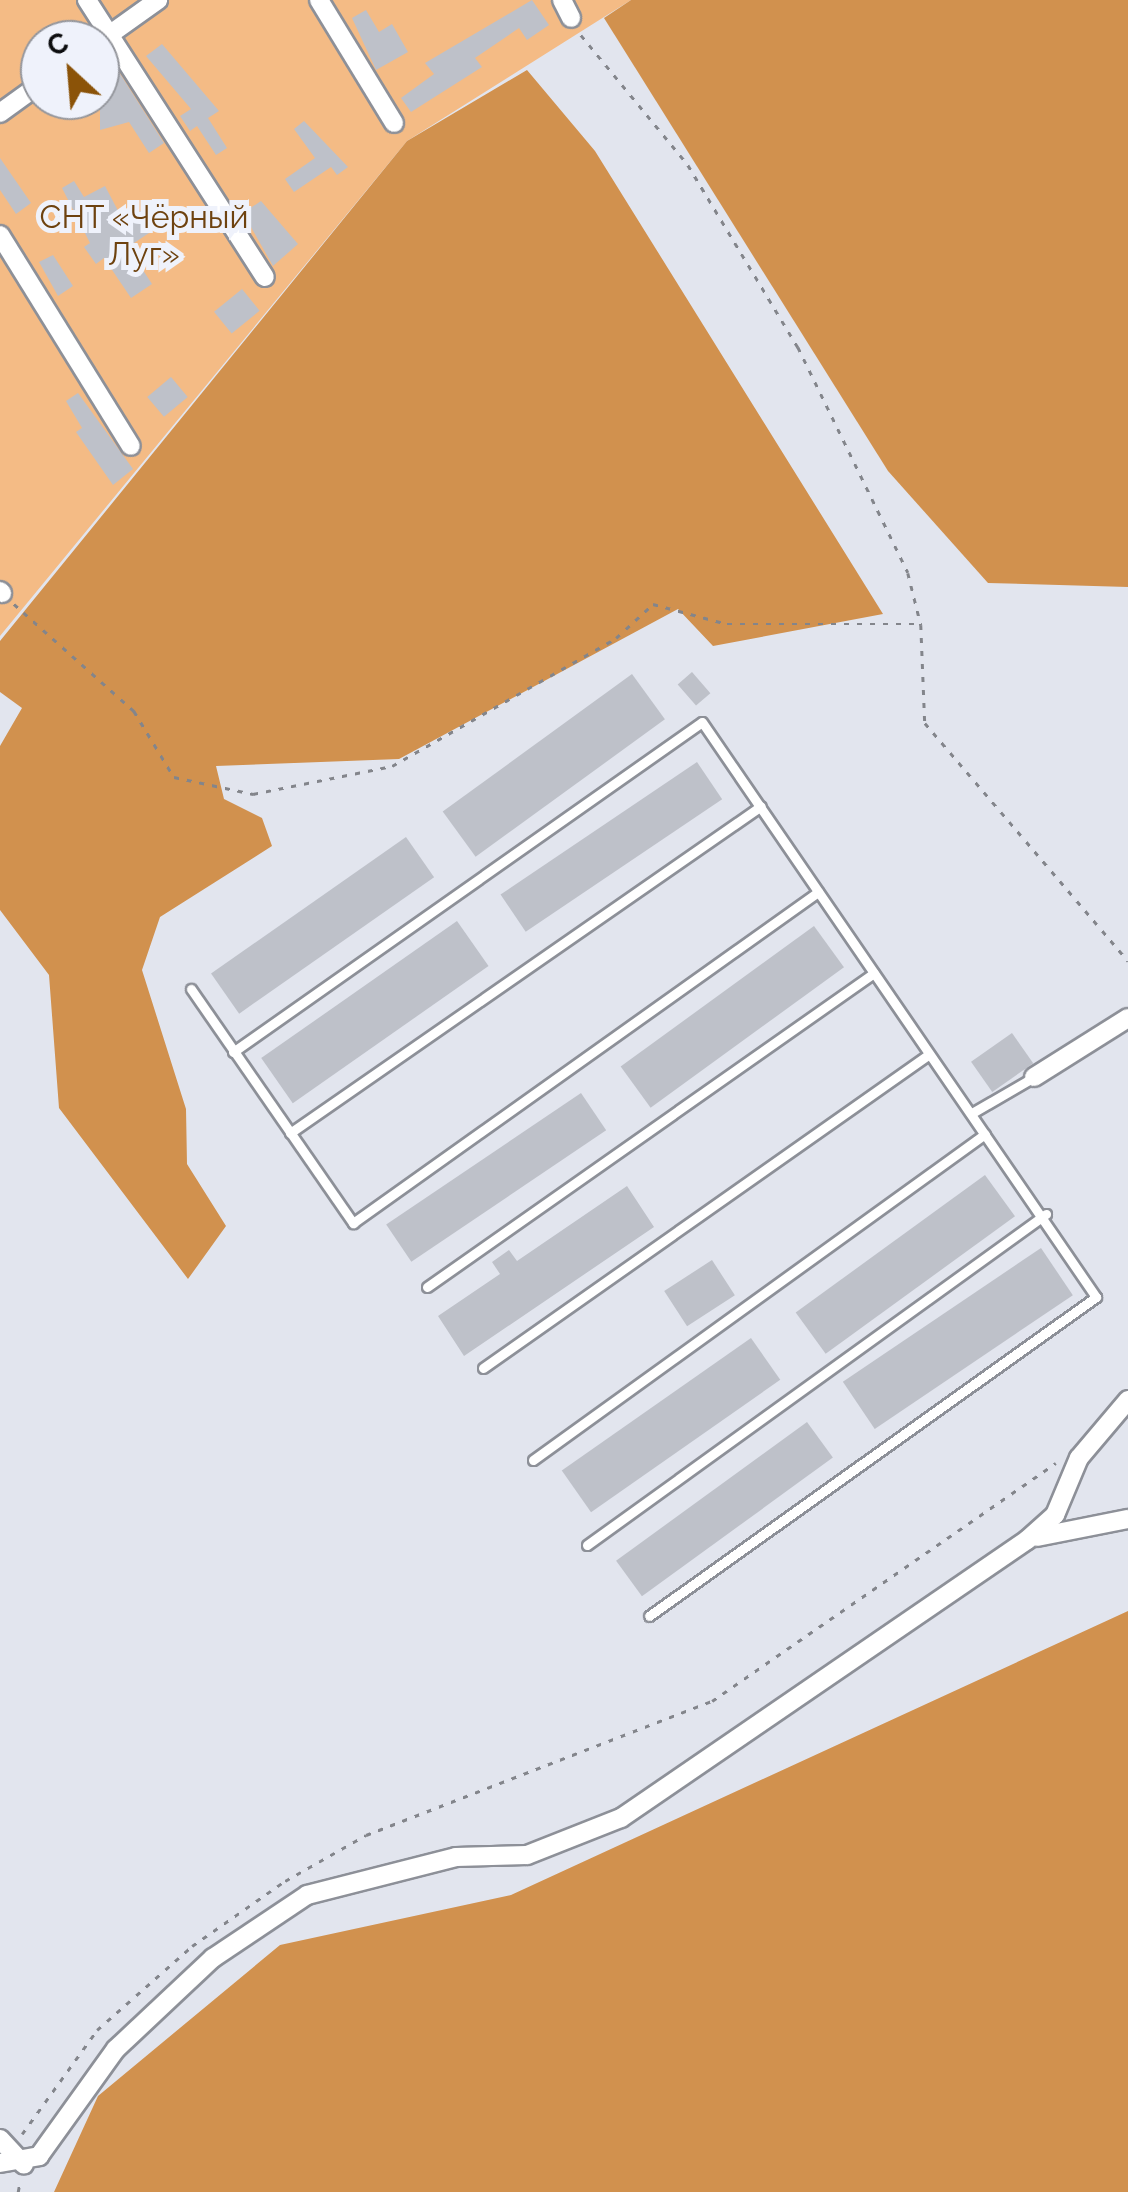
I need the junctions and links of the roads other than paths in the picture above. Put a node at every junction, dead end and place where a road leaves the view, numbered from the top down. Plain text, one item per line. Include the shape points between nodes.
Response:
1 (158, 0) edge
2 (319, 0) edge
3 (562, 0) edge
4 (572, 18) road end
5 (120, 27) edge
6 (120, 60) edge
7 (394, 122) dead end
8 (0, 235) edge
9 (266, 277) dead end
10 (131, 446) dead end
11 (761, 806) junction
12 (818, 892) junction
13 (874, 973) junction
14 (191, 988) dead end
15 (1128, 1018) edge
16 (233, 1052) junction
17 (928, 1055) junction
18 (1034, 1077) joint
19 (972, 1113) junction
20 (290, 1134) junction
21 (985, 1134) junction
22 (1046, 1214) junction
23 (427, 1287) dead end
24 (482, 1368) dead end
25 (1128, 1400) edge
26 (533, 1460) dead end
27 (1128, 1519) edge
28 (1027, 1540) junction
29 (587, 1545) dead end
30 (649, 1616) dead end
31 (3, 2150) edge

1 - 5 street
2 - 7 street
3 - 4 street
6 - 9 street
8 - 10 street
11 - 12 lane
11 - 16 lane via 702,722
11 - 20 lane
12 - 13 lane
12 - 20 lane via 353,1223
13 - 17 lane
13 - 23 lane
14 - 16 lane
15 - 18 street
16 - 20 lane
17 - 19 lane
17 - 24 lane
18 - 19 lane
19 - 21 lane
21 - 22 lane
21 - 26 lane
22 - 29 lane
22 - 30 lane via 1096,1297
25 - 28 street via 1080,1458 1056,1515
27 - 28 street
28 - 31 street via 621,1818 527,1855 456,1857 307,1896 213,1958 130,2036 39,2156 24,2165

